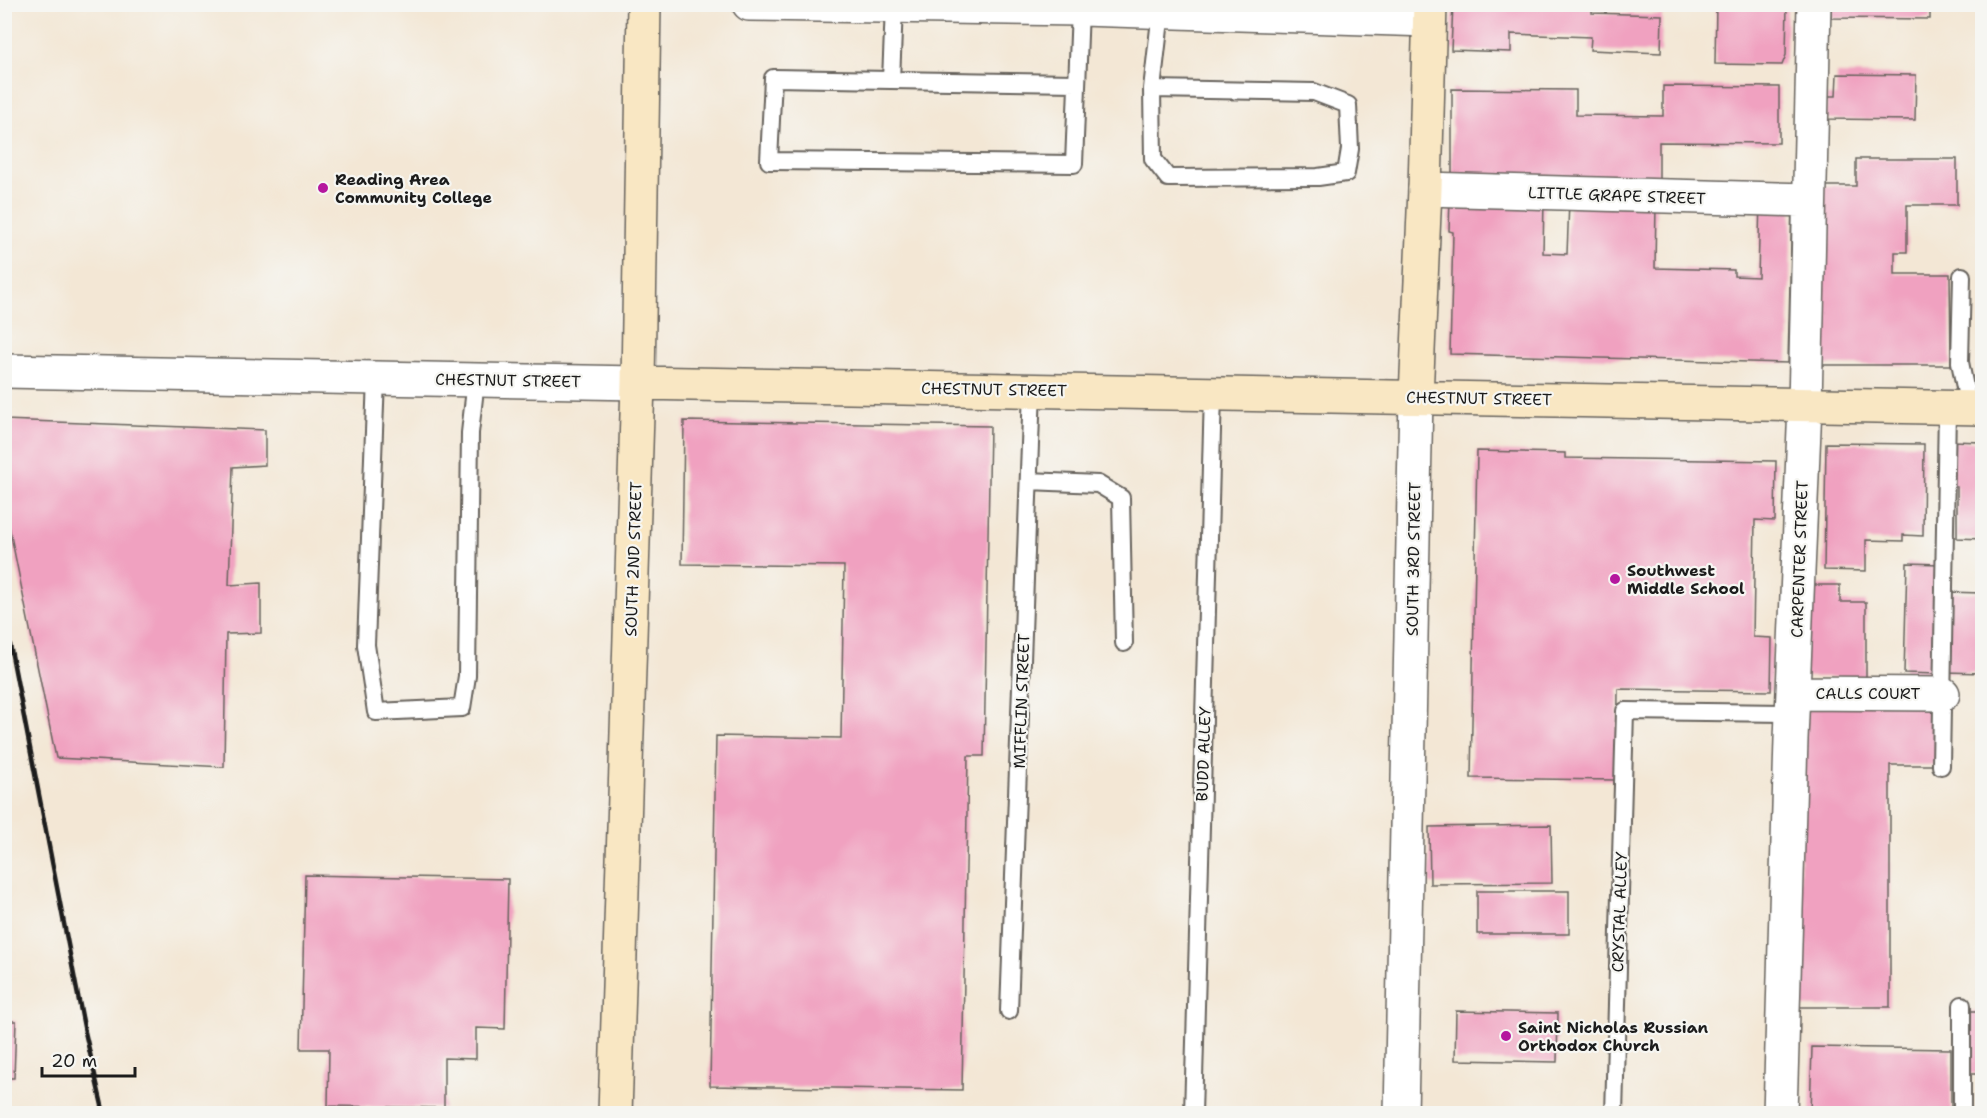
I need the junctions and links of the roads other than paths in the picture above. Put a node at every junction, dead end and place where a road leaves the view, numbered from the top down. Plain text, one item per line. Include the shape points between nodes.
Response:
1 (644, 4) edge
2 (749, 4) edge
3 (1814, 4) edge
4 (894, 7) junction
5 (1080, 9) junction
6 (1161, 11) junction
7 (1430, 12) edge
8 (891, 80) junction
9 (1077, 83) junction
10 (1152, 89) junction
11 (1425, 189) junction
12 (1809, 200) junction
13 (1962, 276) dead end
14 (4, 371) edge
15 (376, 378) junction
16 (476, 380) junction
17 (638, 383) junction
18 (1032, 390) junction
19 (1213, 394) junction
20 (1416, 397) junction
21 (1805, 405) junction
22 (1966, 408) edge
23 (1029, 481) junction
24 (1124, 643) dead end
25 (1943, 694) junction
26 (1793, 703) junction
27 (1941, 766) dead end
28 (1962, 1005) dead end
29 (1009, 1011) dead end
30 (615, 1113) edge
31 (1193, 1113) edge
32 (1401, 1113) edge
33 (1614, 1113) edge
34 (1780, 1113) edge
35 (1962, 1113) edge

1 - 17 street, SOUTH 2ND STREET
2 - 4 street
3 - 12 street, CARPENTER STREET
4 - 5 street
4 - 8 lane
5 - 6 street
5 - 9 lane
6 - 7 street
6 - 10 lane
7 - 11 street, SOUTH 3RD STREET
8 - 9 lane
8 - 9 lane via 773,78 769,161 1074,164
10 - 10 lane via 1153,159 1168,178 1318,177 1346,173 1350,149 1348,105 1314,92
11 - 12 street, LITTLE GRAPE STREET
11 - 20 street, SOUTH 3RD STREET
12 - 21 street, CARPENTER STREET
13 - 22 lane via 1960,362
14 - 15 street, CHESTNUT STREET
15 - 16 street, CHESTNUT STREET
15 - 16 lane via 366,645 376,712 462,708 467,676 470,433
16 - 17 street, CHESTNUT STREET
17 - 18 street, CHESTNUT STREET
17 - 30 street, SOUTH 2ND STREET
18 - 19 street, CHESTNUT STREET
18 - 23 lane, MIFFLIN STREET
19 - 20 street, CHESTNUT STREET
19 - 31 lane, BUDD ALLEY
20 - 21 street, CHESTNUT STREET
20 - 32 street, SOUTH 3RD STREET
21 - 22 street, CHESTNUT STREET
21 - 26 street, CARPENTER STREET
22 - 25 lane
23 - 24 lane via 1098,484 1121,498
23 - 29 lane, MIFFLIN STREET
25 - 26 street, CALLS COURT
25 - 27 lane
26 - 33 lane, CRYSTAL ALLEY via 1625,711
26 - 34 street, CARPENTER STREET
28 - 35 lane

